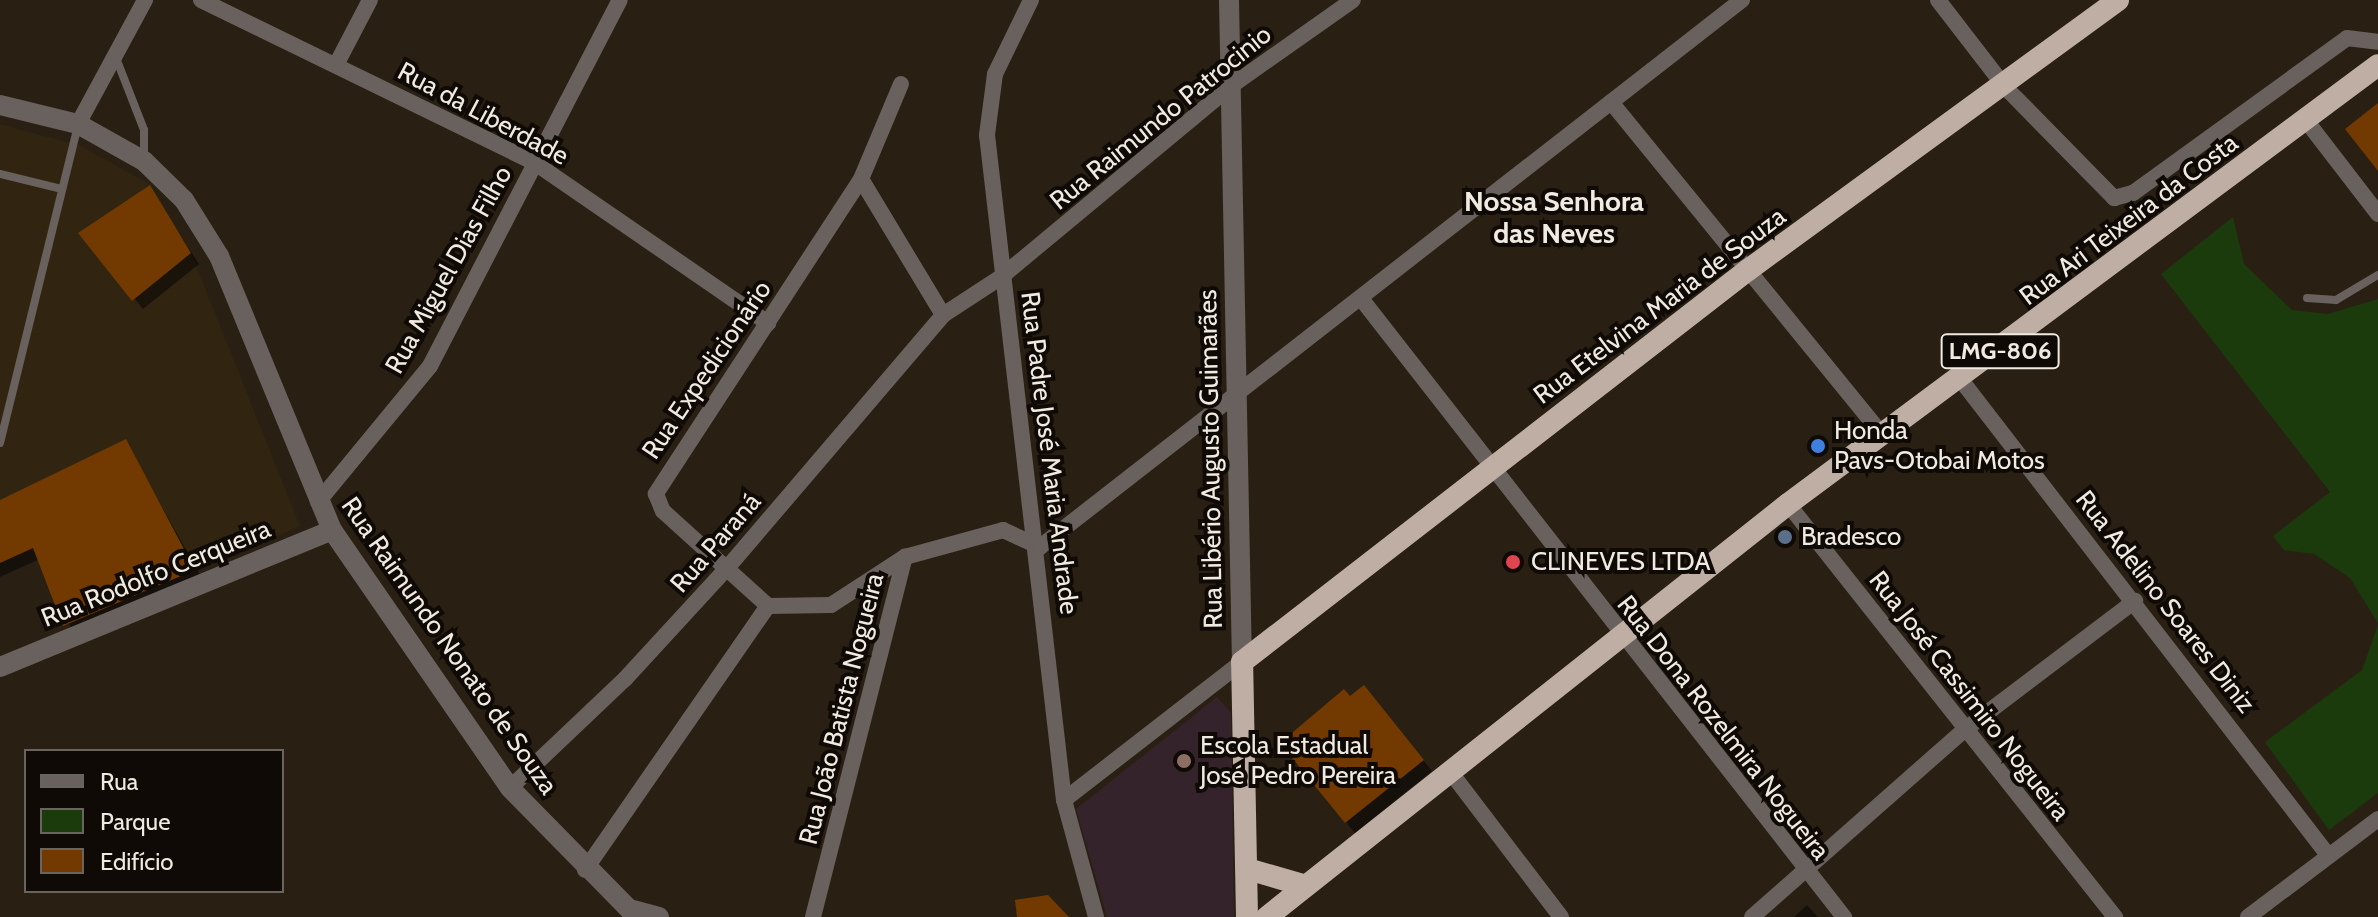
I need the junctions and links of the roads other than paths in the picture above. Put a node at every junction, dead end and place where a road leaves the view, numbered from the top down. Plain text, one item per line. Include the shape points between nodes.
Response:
1 (145, 0) edge
2 (201, 0) edge
3 (370, 0) edge
4 (620, 0) edge
5 (1031, 0) edge
6 (1229, 0) edge
7 (1353, 0) edge
8 (1742, 0) edge
9 (1938, 0) edge
10 (2118, 0) edge
11 (2378, 42) edge
12 (116, 58) junction
13 (336, 65) junction
14 (2378, 65) edge
15 (901, 84) dead end
16 (1231, 86) junction
17 (2005, 87) junction
18 (1611, 102) junction
19 (0, 105) edge
20 (2308, 123) junction
21 (78, 124) junction
22 (144, 161) junction
23 (535, 163) junction
24 (0, 174) edge
25 (861, 179) junction
26 (62, 189) junction
27 (2378, 214) edge
28 (1748, 270) junction
29 (2378, 275) edge
30 (1001, 277) junction
31 (2307, 298) dead end
32 (1363, 301) junction
33 (943, 315) junction
34 (768, 323) junction
35 (1961, 380) junction
36 (1239, 396) junction
37 (1882, 434) junction
38 (0, 443) edge
39 (1490, 472) junction
40 (318, 502) junction
41 (1788, 504) junction
42 (332, 530) junction
43 (1040, 547) junction
44 (905, 557) junction
45 (728, 567) junction
46 (2135, 601) junction
47 (768, 606) junction
48 (1619, 635) junction
49 (1242, 662) junction
50 (0, 667) edge
51 (1963, 731) junction
52 (1449, 770) junction
53 (510, 788) junction
54 (1064, 800) junction
55 (2378, 819) edge
56 (2328, 855) junction
57 (585, 870) junction
58 (1251, 870) junction
59 (1807, 871) junction
60 (1306, 886) junction
61 (659, 917) edge
62 (813, 917) edge
63 (1096, 917) edge
64 (1247, 917) edge
65 (1267, 917) edge
66 (1561, 917) edge
67 (1752, 917) edge
68 (1844, 917) edge
69 (2115, 917) edge
70 (2248, 917) edge

1 - 12 street
2 - 13 street, Rua da Liberdade
3 - 13 street
4 - 23 street, Rua Miguel Dias Filho
5 - 30 street, Rua Padre José Maria Andrade via 995,74 987,135
6 - 16 street, Rua Libério Augusto Guimarães
7 - 16 street, Rua Raimundo Patrocinio
8 - 18 street
9 - 17 street
10 - 17 highway, Rua Etelvina Maria de Souza
11 - 17 street via 2347,38 2133,193 2114,198
12 - 21 street
12 - 22 lane via 144,130
13 - 23 street, Rua da Liberdade
14 - 20 highway, Rua Ari Teixeira da Costa / LMG-806
15 - 25 street, Rua Expedicionário
16 - 30 street, Rua Raimundo Patrocinio
16 - 36 street, Rua Libério Augusto Guimarães
17 - 28 highway, Rua Etelvina Maria de Souza
18 - 28 street
18 - 32 street
19 - 21 street, Rua Raimundo Nonato de Souza
20 - 27 street
20 - 35 highway, Rua Ari Teixeira da Costa / LMG-806
21 - 22 street, Rua Raimundo Nonato de Souza
21 - 26 lane
22 - 40 street, Rua Raimundo Nonato de Souza via 184,200 219,256
23 - 34 street, Rua da Liberdade
23 - 40 street, Rua Miguel Dias Filho via 430,366
24 - 26 lane
25 - 33 street
25 - 34 street, Rua Expedicionário
26 - 38 lane
28 - 37 street
28 - 39 highway, Rua Etelvina Maria de Souza
29 - 31 lane via 2336,300
30 - 33 street, Rua Paraná
30 - 43 street, Rua Padre José Maria Andrade
32 - 36 street
32 - 39 street, Rua Dona Rozelmira Nogueira
33 - 45 street, Rua Paraná
34 - 45 street, Rua Expedicionário via 656,494 663,511
35 - 37 highway, Rua Ari Teixeira da Costa / LMG-806
35 - 46 street, Rua Adelino Soares Diniz
36 - 43 street
36 - 49 street, Rua Libério Augusto Guimarães
37 - 41 highway, Rua Ari Teixeira da Costa / LMG-806
39 - 48 street, Rua Dona Rozelmira Nogueira
39 - 49 highway, Rua Etelvina Maria de Souza
40 - 42 street, Rua Raimundo Nonato de Souza
41 - 48 highway, Rua Ari Teixeira da Costa / LMG-806
41 - 51 street, Rua José Cassimiro Nogueira
42 - 50 street, Rua Rodolfo Cerqueira
42 - 53 street, Rua Raimundo Nonato de Souza
43 - 44 street, Rua João Batista Nogueira via 1003,530
43 - 54 street, Rua Padre José Maria Andrade
44 - 47 street via 831,605
44 - 62 street, Rua João Batista Nogueira
45 - 47 street, Rua Expedicionário
45 - 53 street, Rua Paraná
46 - 51 street
46 - 56 street, Rua Adelino Soares Diniz
47 - 57 street
48 - 52 highway, Rua Ari Teixeira da Costa / LMG-806
48 - 59 street, Rua Dona Rozelmira Nogueira
49 - 54 street
49 - 58 highway, Rua Libério Augusto Guimarães
51 - 59 street
51 - 69 street, Rua José Cassimiro Nogueira
52 - 60 highway, Rua Ari Teixeira da Costa / LMG-806
52 - 66 street
53 - 57 street, Rua Raimundo Nonato de Souza
54 - 63 street, Rua Padre José Maria Andrade
55 - 56 street
56 - 70 street
57 - 61 street, Rua Raimundo Nonato de Souza via 629,909
58 - 60 highway
58 - 64 highway, Rua Libério Augusto Guimarães
59 - 67 street
59 - 68 street, Rua Dona Rozelmira Nogueira
60 - 65 highway, Rua Ari Teixeira da Costa / LMG-806

